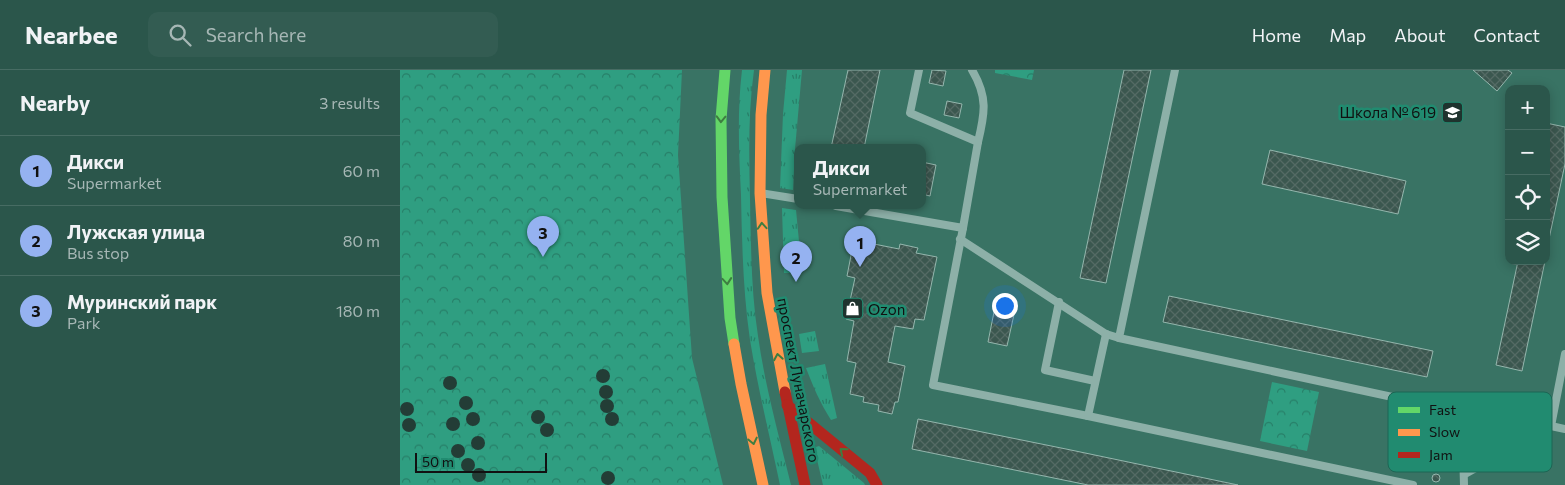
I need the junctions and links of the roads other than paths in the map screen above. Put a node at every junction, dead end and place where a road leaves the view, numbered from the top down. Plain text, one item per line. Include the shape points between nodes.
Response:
1 (725, 70) edge
2 (765, 70) edge
3 (919, 70) edge
4 (972, 70) edge
5 (1174, 70) edge
6 (978, 142) junction
7 (760, 194) junction
8 (794, 198) edge
9 (853, 209) edge
10 (962, 228) junction
11 (960, 239) junction
12 (1059, 302) junction
13 (1106, 334) junction
14 (1119, 338) junction
15 (1565, 354) edge
16 (1095, 381) junction
17 (1388, 396) edge
18 (787, 404) junction
19 (1088, 416) junction
20 (1552, 421) edge
21 (1552, 426) edge
22 (1565, 429) edge
23 (1469, 472) edge
24 (1465, 474) joint
25 (763, 485) edge
26 (805, 485) edge
27 (877, 485) edge
28 (1413, 485) edge
29 (1464, 485) edge

1 -> 25 main road via 721,119 729,309
2 - 7 main road, проспект Луначарского
3 - 6 lane via 910,113
4 - 6 lane via 985,106
5 - 14 lane
6 - 10 lane
7 - 8 lane
18 -> 7 main road, проспект Луначарского via 767,293
9 - 10 lane
10 - 11 lane
11 - 12 lane
11 - 19 lane via 933,385
12 - 13 lane
12 - 16 lane via 1045,370
13 - 14 lane
13 - 16 lane
14 - 17 lane
15 - 20 lane
16 - 19 lane
18 - 26 main road, проспект Луначарского
27 -> 18 main road via 870,473
19 - 28 lane
21 - 22 lane
23 - 24 lane
24 - 29 lane

